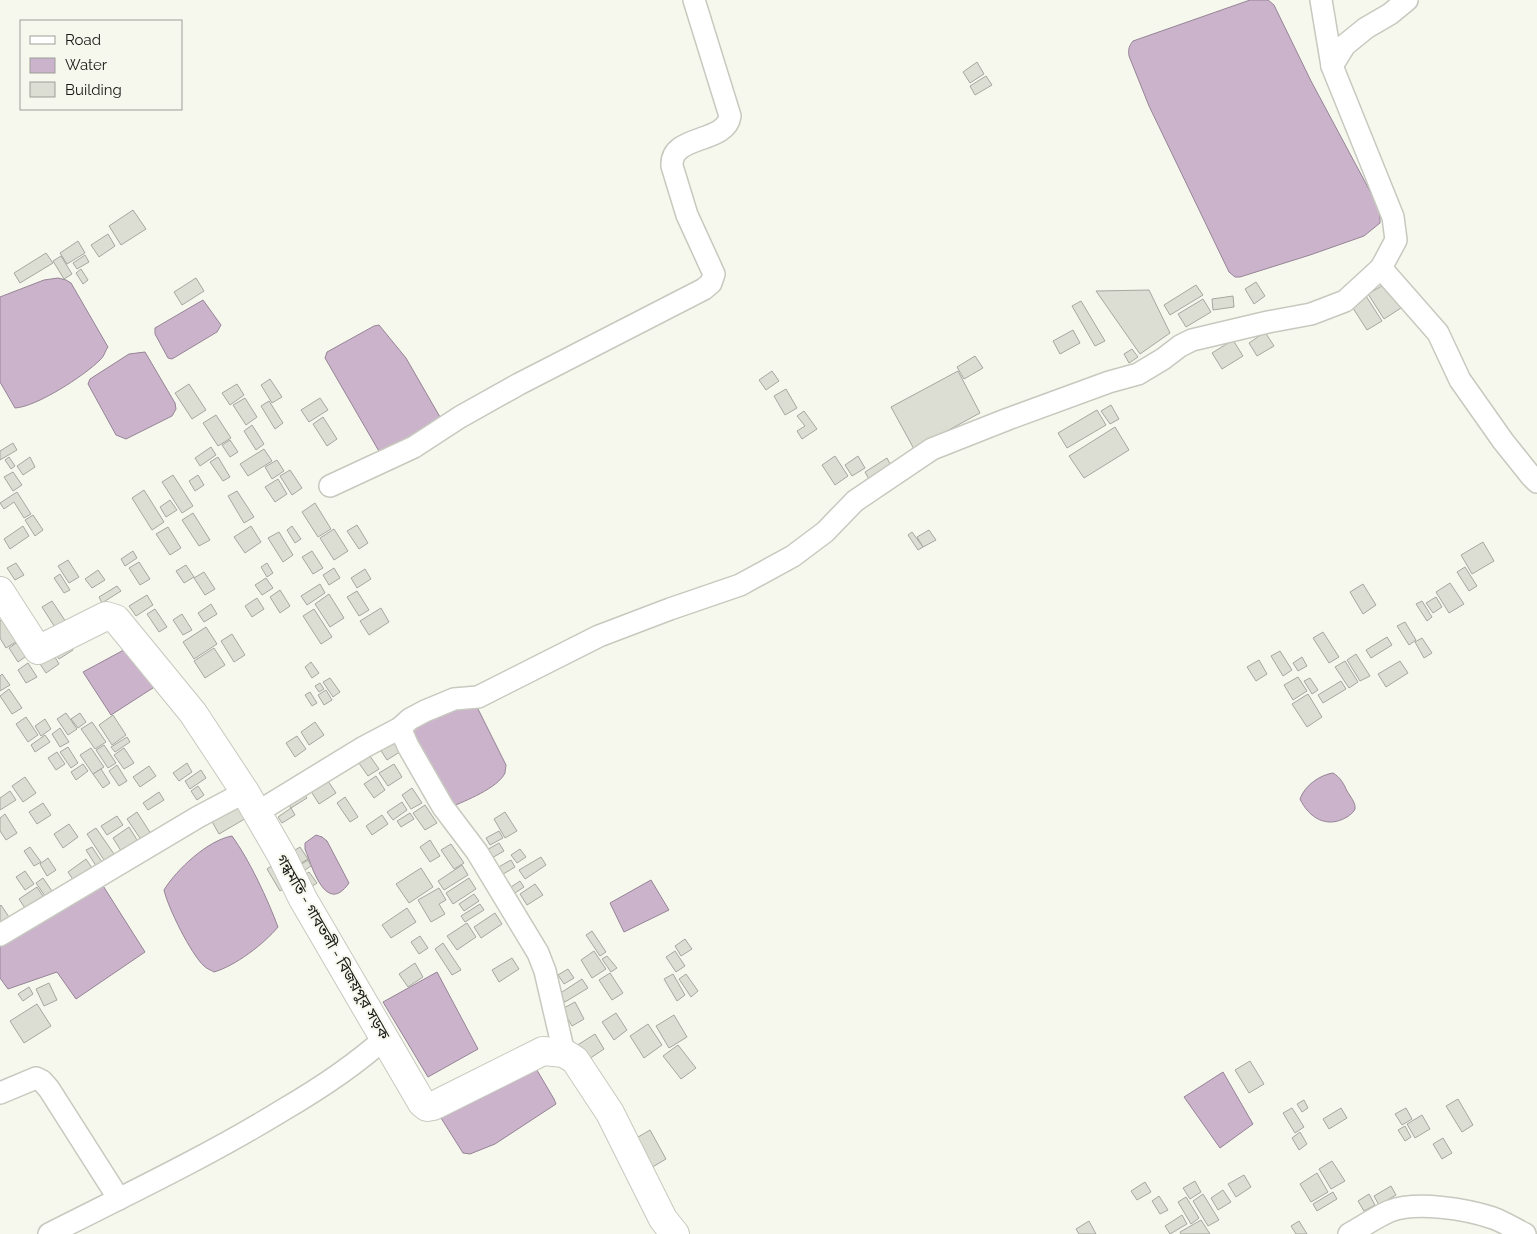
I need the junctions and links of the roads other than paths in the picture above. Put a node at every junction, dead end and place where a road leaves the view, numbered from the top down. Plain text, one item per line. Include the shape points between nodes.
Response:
1 (694, 0) edge
2 (1322, 0) edge
3 (1407, 0) edge
4 (1332, 66) junction
5 (1381, 268) junction
6 (1537, 482) edge
7 (330, 486) dead end
8 (0, 591) edge
9 (400, 728) junction
10 (250, 802) junction
11 (0, 935) edge
12 (384, 1038) junction
13 (564, 1053) junction
14 (0, 1093) edge
15 (119, 1199) junction
16 (49, 1234) edge
17 (675, 1234) edge
18 (1349, 1234) edge
19 (1525, 1234) edge

1 - 7 street via 730,121 705,139 680,147 671,160 687,215 714,274 711,283 494,398 414,447
2 - 4 street
3 - 4 street via 1345,44
4 - 5 street via 1393,217 1396,240
5 - 6 street via 1438,333 1460,380
5 - 9 street via 1345,301 1311,314 1192,340 1138,374 932,449 856,501 826,532 793,556 740,586 598,636 482,695 454,699 425,711
8 - 10 main road, গন্ধমতি - গাবতলী - বিজয়পুর সড়ক via 38,650 106,616 116,619 193,713
9 - 10 street
9 - 13 street via 442,807 477,852 538,953
10 - 11 street via 198,817
10 - 12 main road, গন্ধমতি - গাবতলী - বিজয়পুর সড়ক
12 - 13 main road, গন্ধমতি - গাবতলী - বিজয়পুর সড়ক via 422,1103 427,1106 543,1051
12 - 15 street via 312,1093 245,1134
13 - 17 main road via 575,1060 610,1112 663,1219
14 - 15 street via 36,1078 42,1081
15 - 16 street
18 - 19 street via 1390,1211 1430,1207 1455,1208 1494,1219

